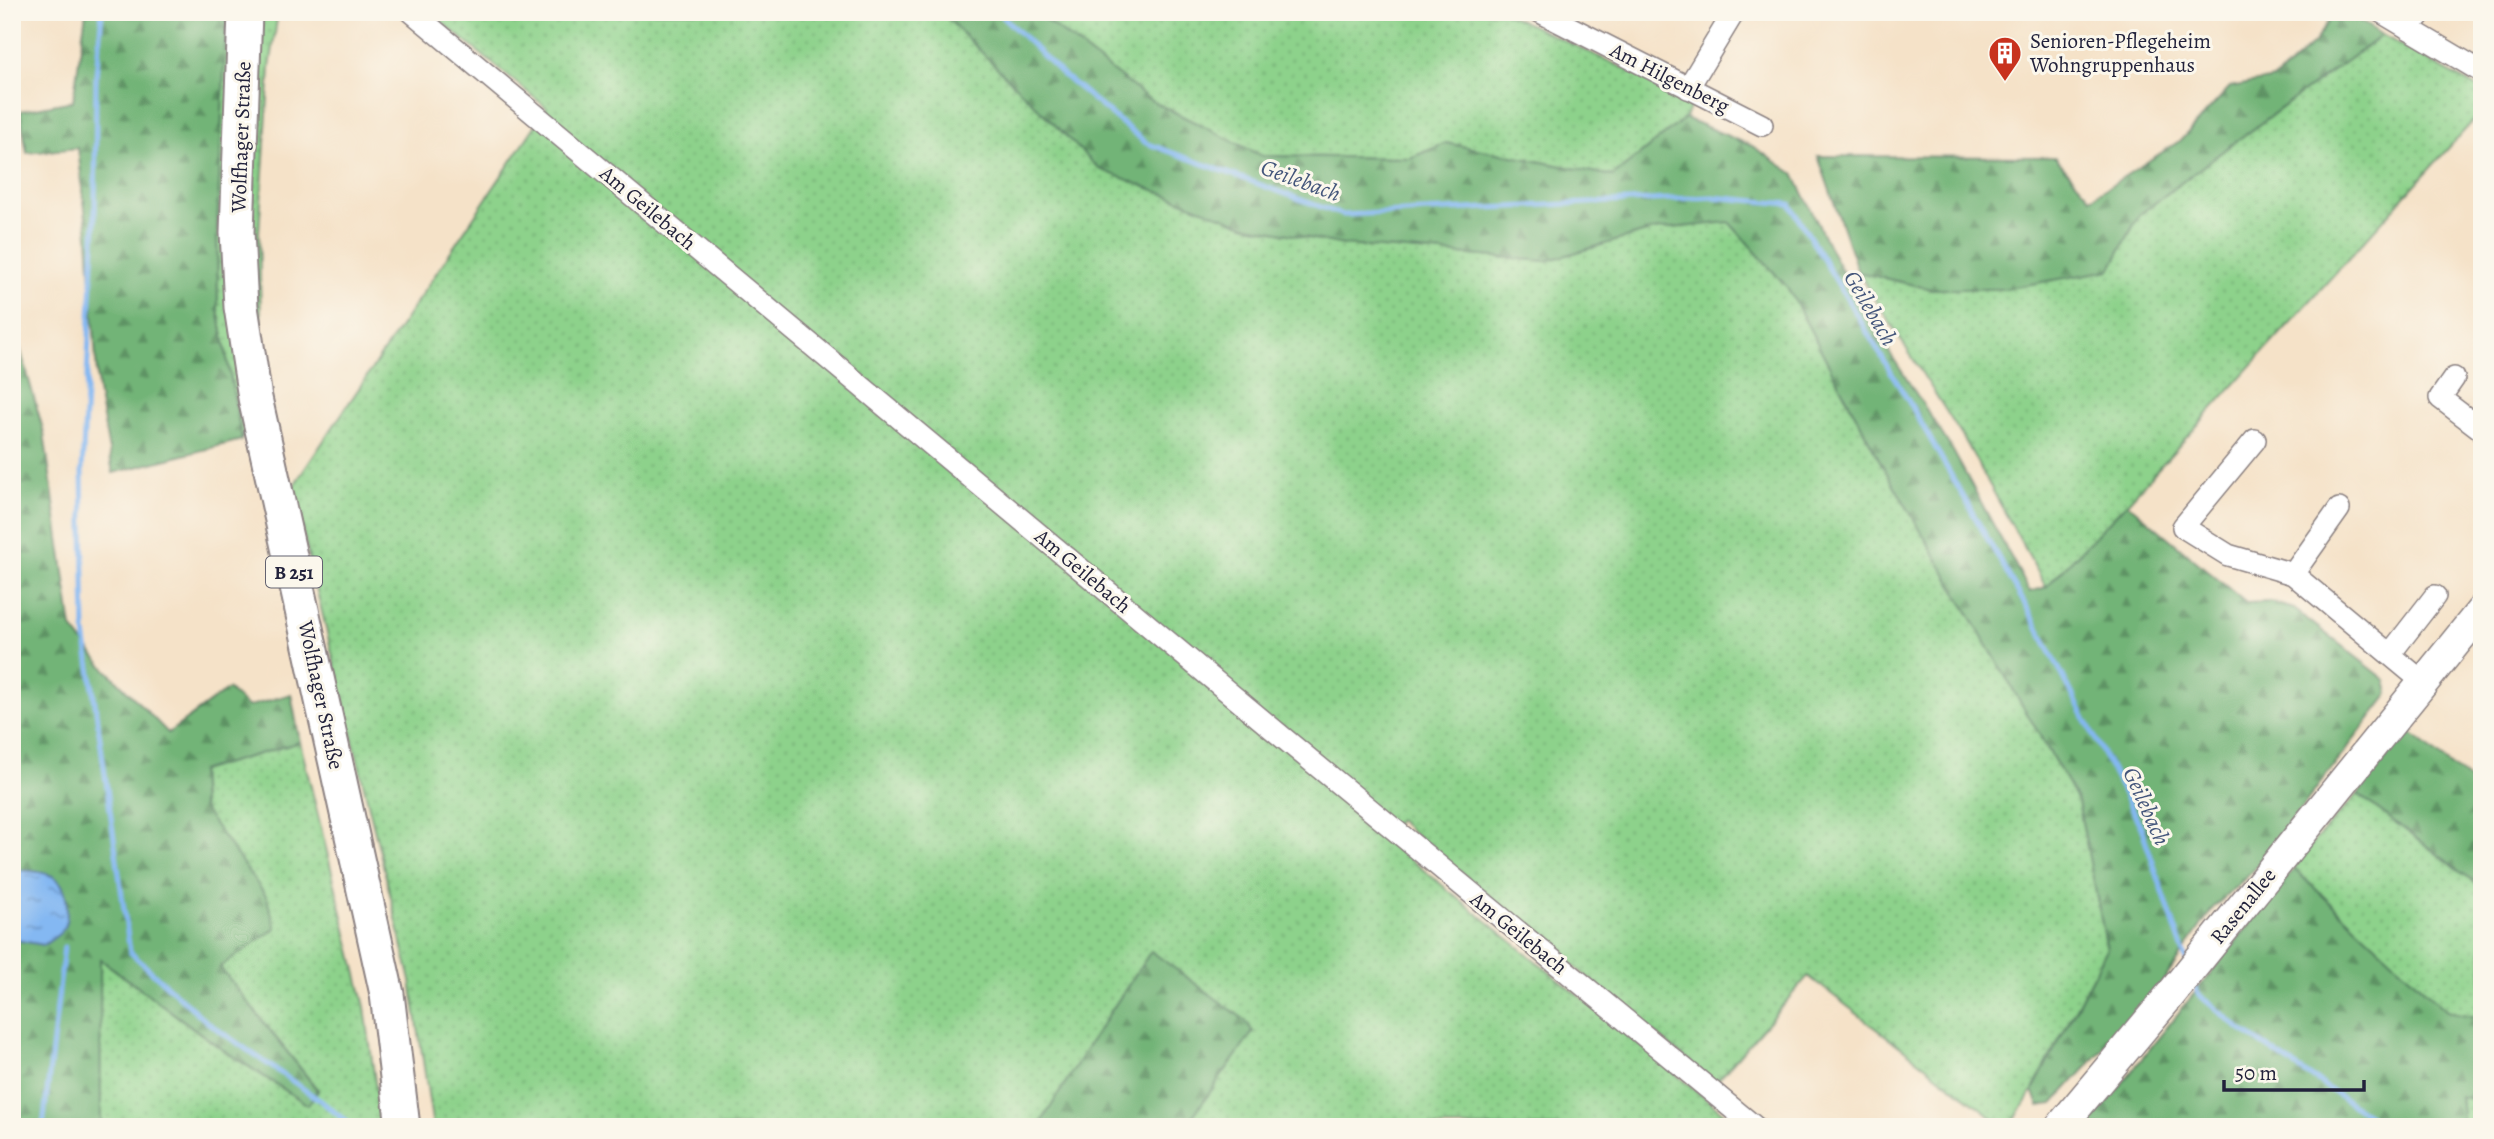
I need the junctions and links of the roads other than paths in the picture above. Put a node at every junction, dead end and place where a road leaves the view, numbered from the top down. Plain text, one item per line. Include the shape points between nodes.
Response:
1 (245, 12) edge
2 (412, 12) edge
3 (1540, 12) edge
4 (1734, 12) edge
5 (2381, 12) edge
6 (2415, 20) edge
7 (2482, 72) edge
8 (1688, 88) junction
9 (1762, 125) dead end
10 (2454, 378) dead end
11 (2482, 430) edge
12 (2255, 440) dead end
13 (2339, 509) dead end
14 (2293, 574) junction
15 (2435, 596) dead end
16 (2482, 610) edge
17 (2390, 654) junction
18 (2423, 682) junction
19 (403, 1127) edge
20 (1755, 1127) edge
21 (2060, 1127) edge

1 - 19 main road, Wolfhager Straße / B 251 via 237,232 241,307 255,398 387,994
2 - 20 street, Am Geilebach
3 - 8 street, Am Hilgenberg
4 - 8 street
5 - 6 street
6 - 7 street
8 - 9 street, Am Hilgenberg
10 - 11 street via 2440,398
12 - 14 street via 2183,527 2228,555
13 - 14 street
14 - 17 street
15 - 17 street
16 - 18 main road, Rasenallee
17 - 18 street
18 - 21 main road, Rasenallee

